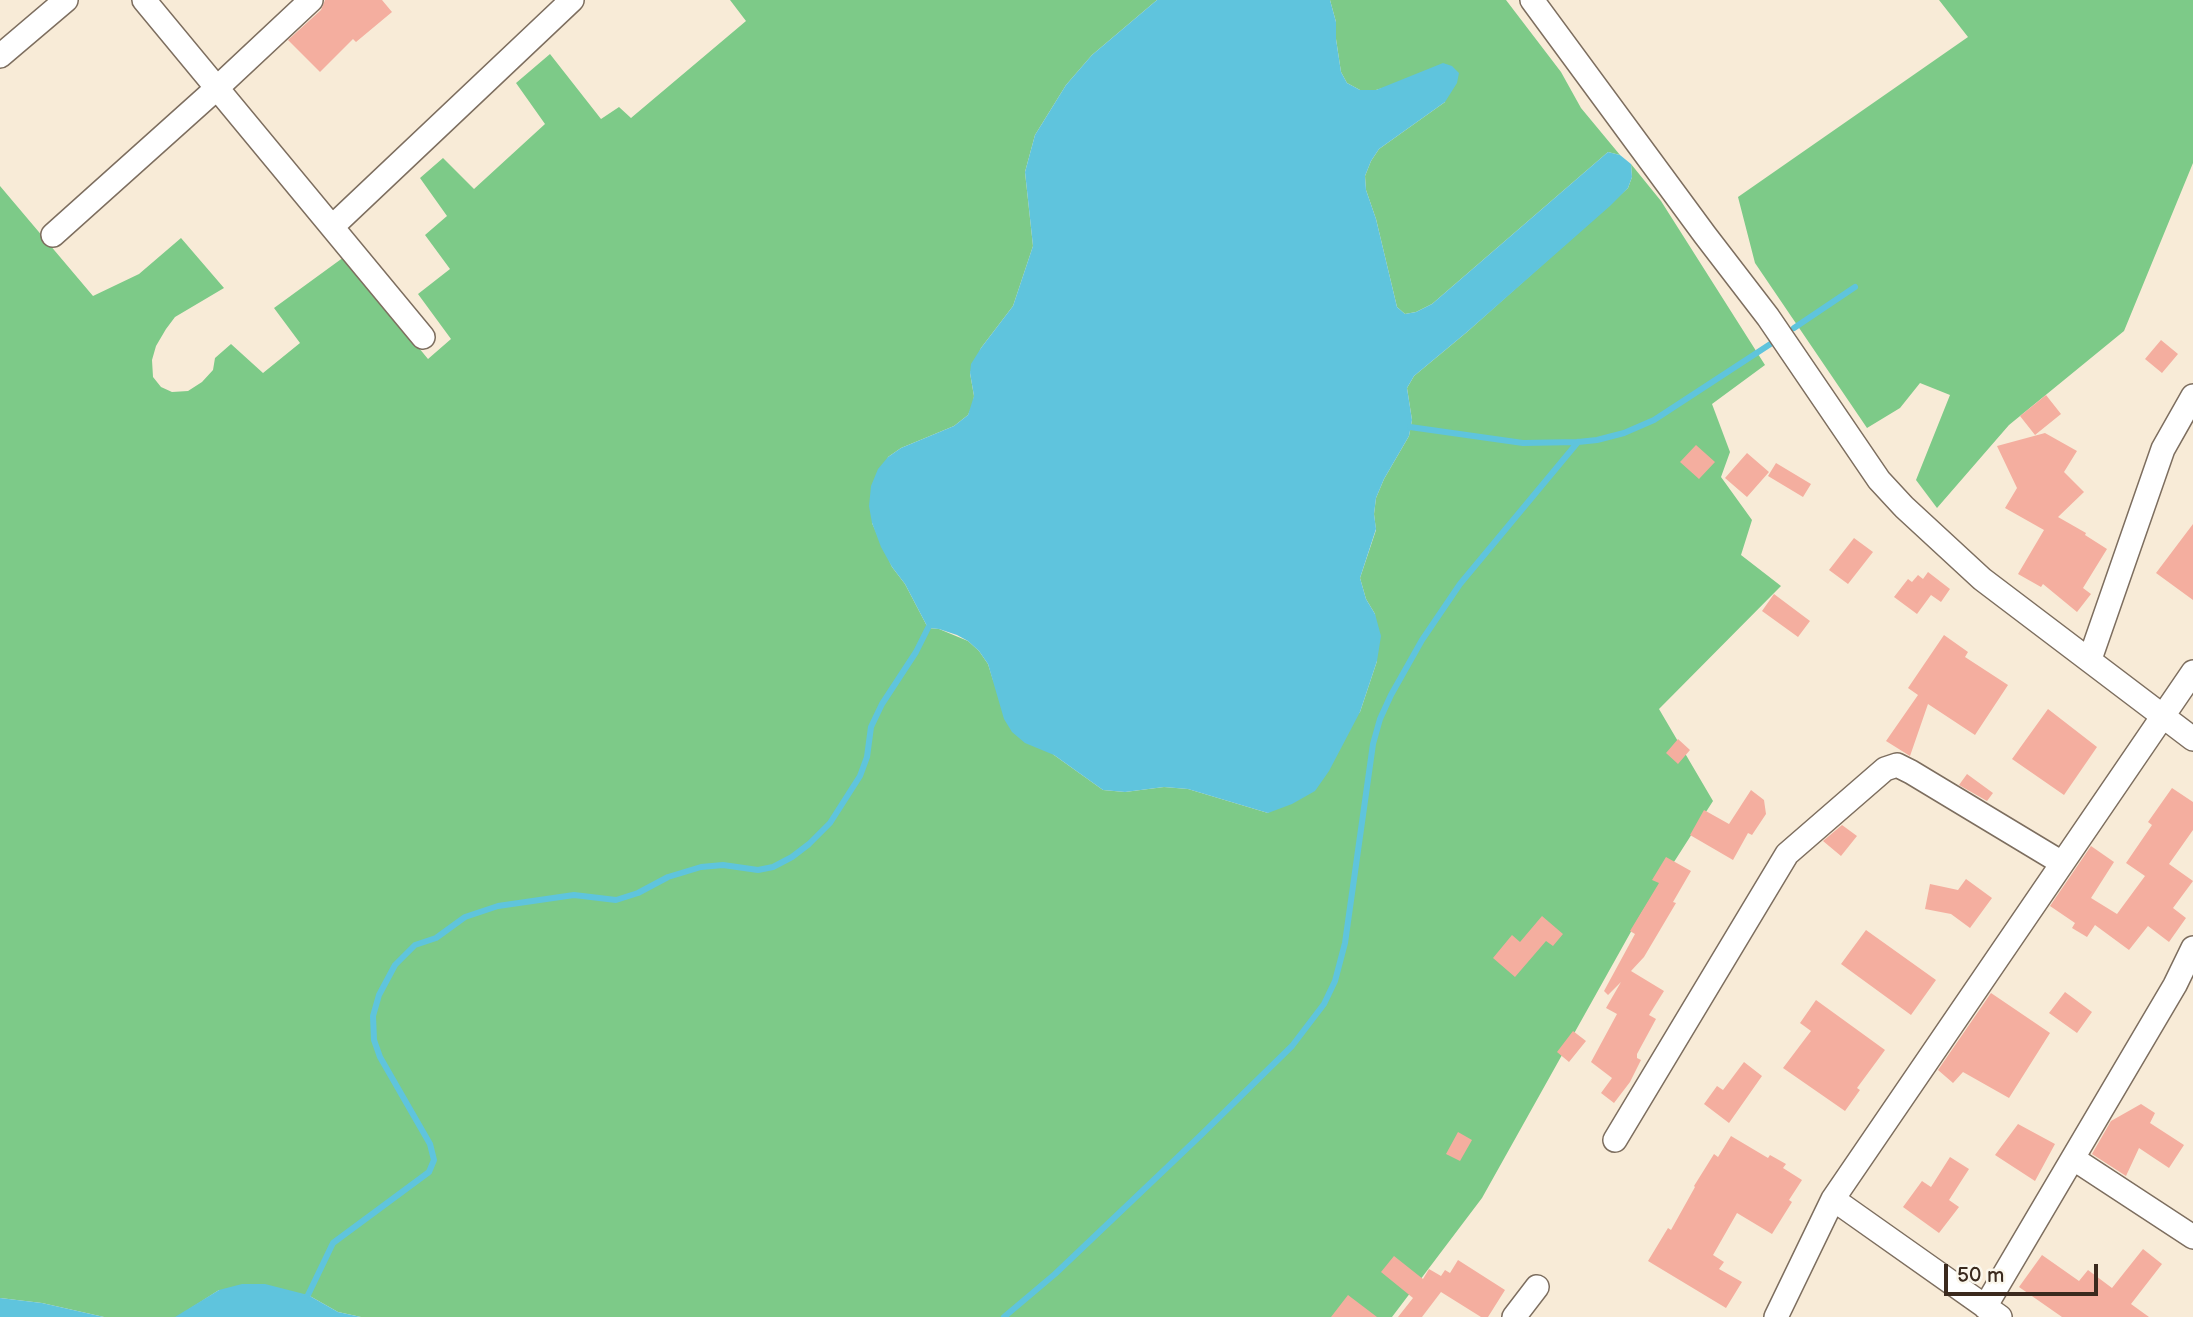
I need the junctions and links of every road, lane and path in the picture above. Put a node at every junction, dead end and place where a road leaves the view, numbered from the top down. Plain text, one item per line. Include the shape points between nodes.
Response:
1 (66, 0) edge
2 (144, 0) edge
3 (311, 0) edge
4 (572, 0) edge
5 (1532, 0) edge
6 (0, 56) edge
7 (217, 88) junction
8 (332, 227) junction
9 (54, 235) dead end
10 (423, 337) dead end
11 (2193, 396) edge
12 (2090, 659) junction
13 (2193, 672) edge
14 (2162, 717) junction
15 (2193, 740) edge
16 (2063, 863) junction
17 (2193, 948) edge
18 (2184, 991) edge
19 (1615, 1140) dead end
20 (2074, 1159) junction
21 (1833, 1199) junction
22 (2193, 1237) edge
23 (1537, 1287) dead end
24 (1993, 1312) edge
25 (1514, 1317) edge
26 (1776, 1317) edge

1 - 6 street
2 - 7 street
3 - 7 street
4 - 8 street
5 - 12 street via 1768,317 1879,480 1982,579
7 - 8 street
7 - 9 street
8 - 10 street
11 - 12 street via 2163,449
12 - 14 street
13 - 14 street
14 - 15 street
14 - 16 street
16 - 19 street via 1911,772 1897,765 1885,769 1787,855
16 - 21 street
17 - 18 street
18 - 20 street
20 - 22 street
20 - 24 street
21 - 24 street
21 - 26 street
23 - 25 street

